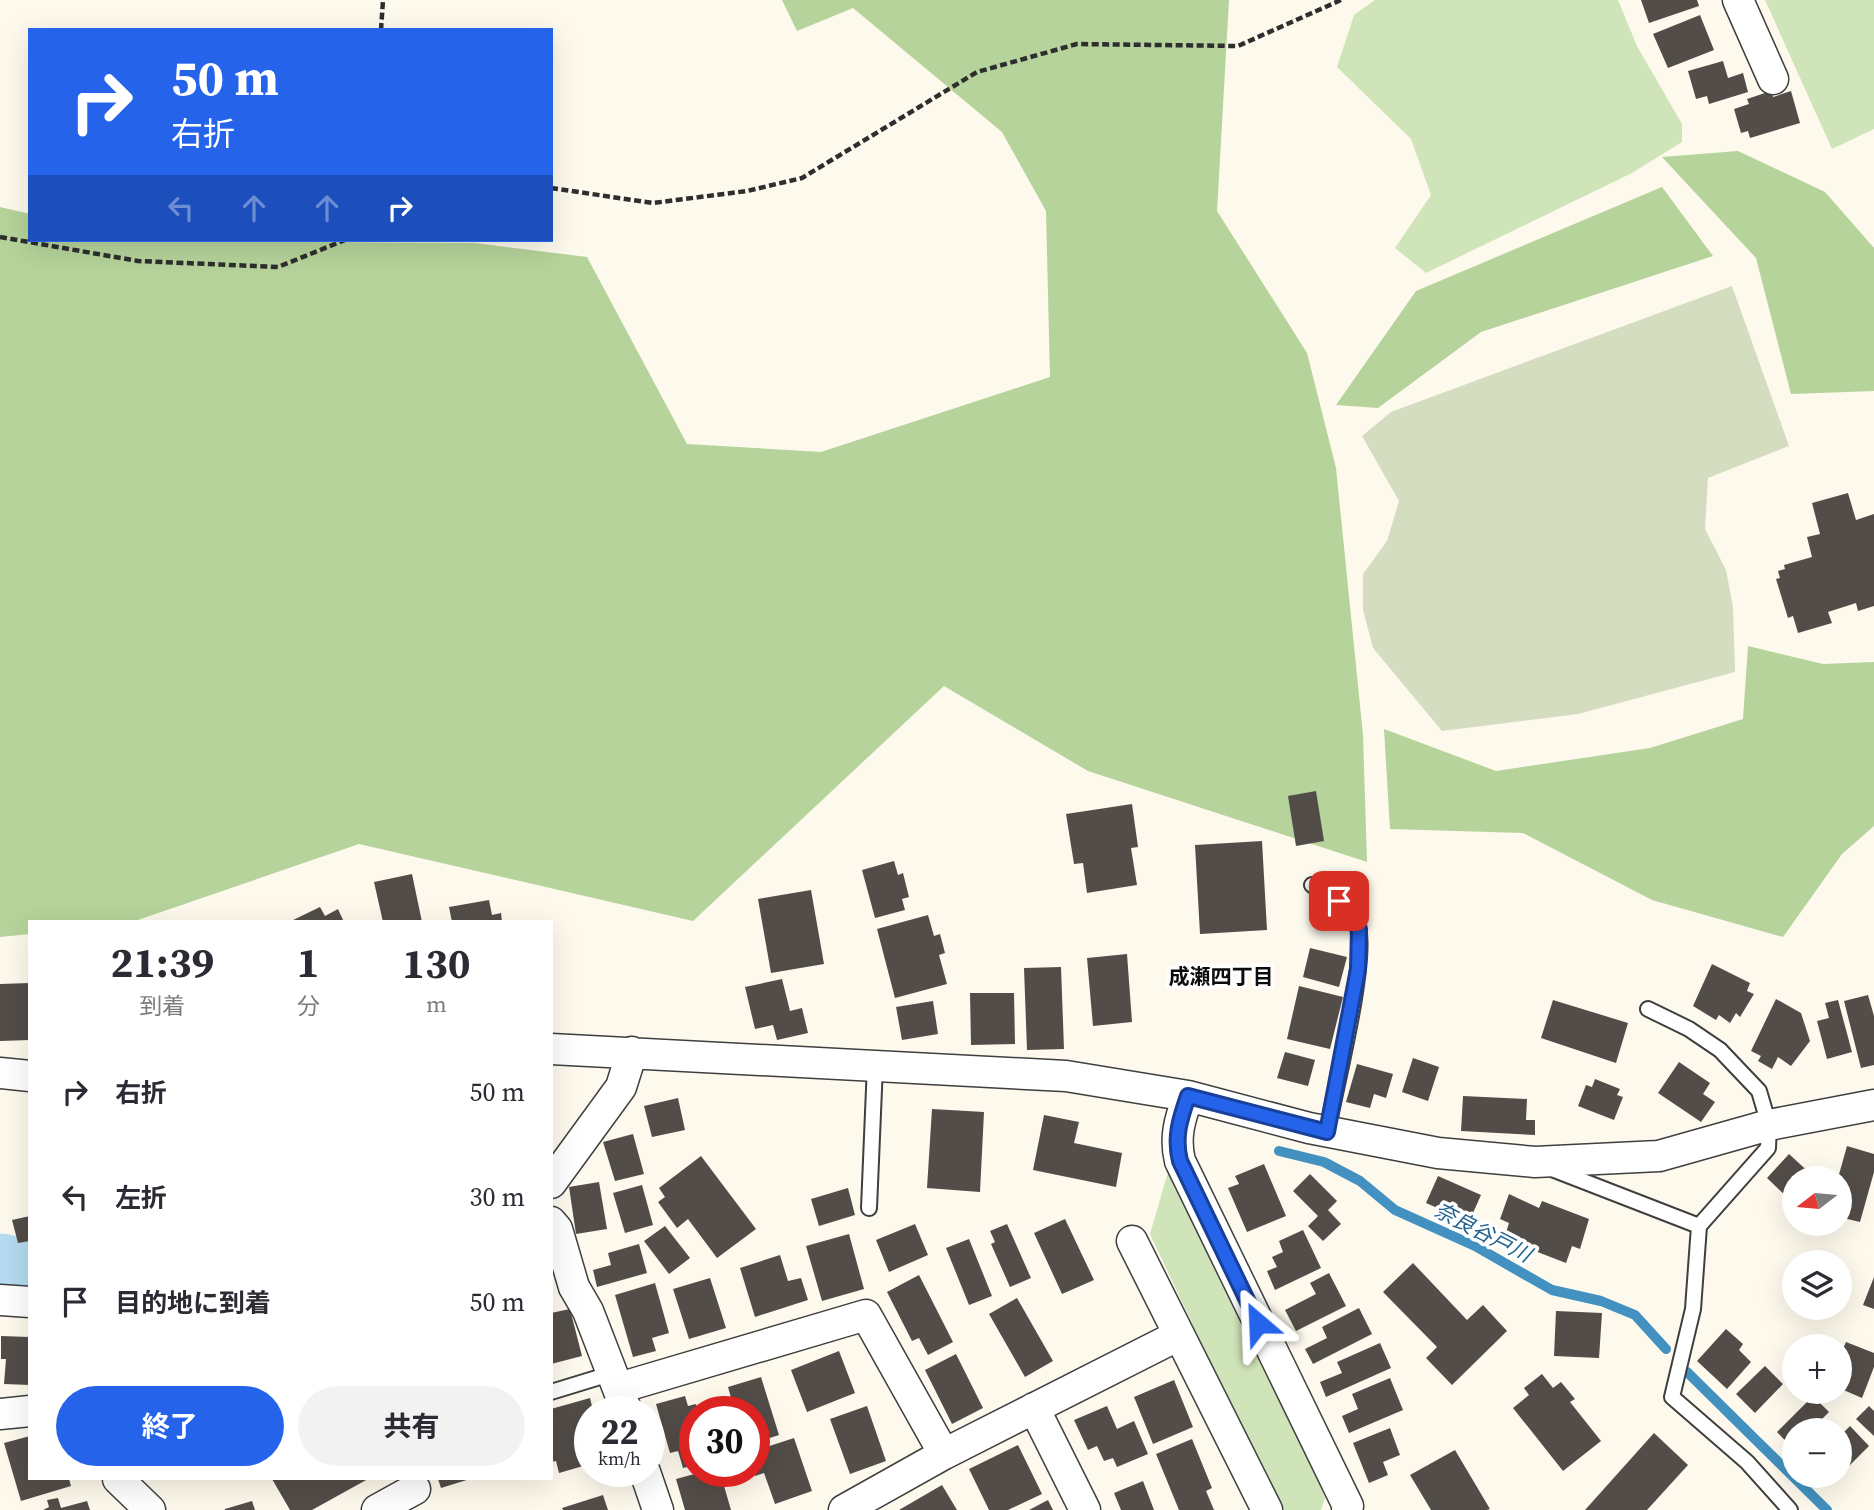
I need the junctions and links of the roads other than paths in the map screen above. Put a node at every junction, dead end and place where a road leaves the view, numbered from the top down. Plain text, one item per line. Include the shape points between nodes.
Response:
1 (1738, 0) edge
2 (1773, 79) dead end
3 (1312, 885) dead end
4 (1648, 1009) dead end
5 (553, 1049) edge
6 (632, 1052) junction
7 (875, 1065) junction
8 (0, 1073) edge
9 (28, 1076) edge
10 (1188, 1096) junction
11 (1874, 1105) edge
12 (1769, 1125) junction
13 (1327, 1132) junction
14 (1535, 1163) junction
15 (553, 1180) edge
16 (869, 1208) dead end
17 (553, 1224) edge
18 (1699, 1226) junction
19 (1132, 1241) dead end
20 (0, 1300) edge
21 (28, 1302) edge
22 (1179, 1335) junction
23 (620, 1391) edge
24 (553, 1392) edge
25 (1034, 1408) junction
26 (28, 1411) edge
27 (0, 1414) edge
28 (944, 1454) junction
29 (119, 1480) edge
30 (651, 1487) edge
31 (416, 1493) edge
32 (150, 1510) edge
33 (377, 1510) edge
34 (658, 1510) edge
35 (844, 1510) edge
36 (1085, 1510) edge
37 (1266, 1510) edge
38 (1347, 1510) edge
39 (1790, 1510) edge

1 - 2 street
3 - 13 lane via 1339,901 1359,929 1358,969
4 - 12 lane via 1720,1050 1759,1091
5 - 6 street
6 - 7 street
6 - 15 street via 621,1087
7 - 10 street via 1066,1076
7 - 16 lane
8 - 9 street
10 - 13 street
10 - 38 street via 1177,1129 1180,1161
11 - 12 street
12 - 14 street via 1659,1156
12 - 18 lane via 1768,1148
13 - 14 street via 1438,1153
14 - 18 lane
17 - 23 street via 574,1287
18 - 39 lane via 1693,1309 1672,1397 1747,1462
19 - 22 street
20 - 21 street
22 - 25 street
22 - 37 street
23 - 24 lane
23 - 28 street via 866,1315
25 - 28 street
25 - 36 street
26 - 27 street
28 - 35 street
29 - 32 street
30 - 34 street
31 - 33 street

